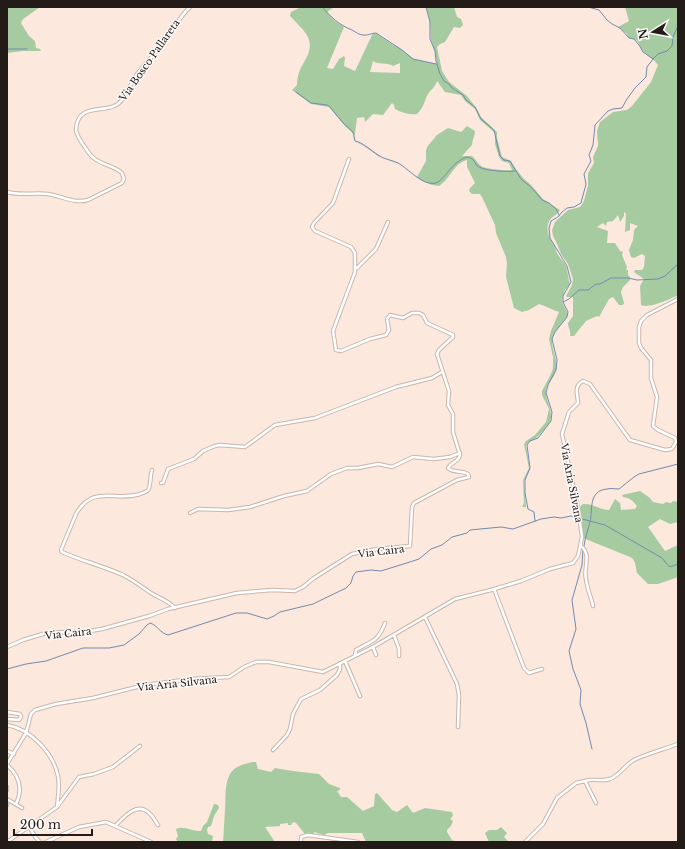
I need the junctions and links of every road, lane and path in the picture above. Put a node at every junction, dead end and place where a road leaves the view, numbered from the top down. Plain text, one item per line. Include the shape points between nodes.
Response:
1 (190, 7) edge
2 (349, 159) dead end
3 (7, 192) edge
4 (388, 222) dead end
5 (356, 268) junction
6 (678, 299) edge
7 (442, 372) junction
8 (460, 453) junction
9 (152, 470) dead end
10 (161, 483) dead end
11 (190, 513) dead end
12 (581, 546) junction
13 (494, 589) junction
14 (594, 606) dead end
15 (175, 608) junction
16 (425, 617) junction
17 (385, 623) dead end
18 (394, 635) junction
19 (7, 647) edge
20 (373, 647) junction
21 (376, 654) dead end
22 (354, 656) junction
23 (399, 656) dead end
24 (345, 661) junction
25 (340, 663) junction
26 (542, 669) dead end
27 (360, 696) dead end
28 (7, 712) edge
29 (7, 719) edge
30 (7, 725) edge
31 (458, 727) dead end
32 (26, 733) junction
33 (678, 744) edge
34 (140, 746) dead end
35 (273, 750) dead end
36 (7, 752) edge
37 (13, 755) junction
38 (7, 765) edge
39 (585, 781) junction
40 (7, 801) edge
41 (596, 802) dead end
42 (16, 804) junction
43 (7, 805) edge
44 (22, 808) dead end
45 (58, 808) junction
46 (158, 825) dead end
47 (115, 826) junction
48 (30, 828) junction
49 (7, 842) edge
50 (40, 842) edge
51 (46, 842) edge
52 (151, 842) edge
53 (301, 842) edge
54 (358, 842) edge
55 (525, 842) edge

1 - 3 street, Via Bosco Pallareta via 138,74 120,102 112,107 86,112 78,122 77,134 88,152 98,161 122,172 122,183 82,202 49,194 20,195
2 - 5 street via 333,203 312,228 352,248
4 - 5 street via 376,249
5 - 7 street via 333,331 337,351 386,335 389,315 403,318 412,313 419,313 427,323 454,335 438,352
6 - 12 street, Via Aria Silvana via 644,318 639,324 638,335 640,347 652,362 651,378 657,397 653,426 675,438 675,445 671,449 662,450 630,440 592,387 586,382 580,383 576,389 578,404 568,414 562,434 578,508
7 - 8 street via 449,393 448,405 453,414 453,432
7 - 10 street via 432,378 396,387 315,418 275,425 245,447 220,446 203,451 194,459 168,469
8 - 11 street via 434,459 413,457 392,467 378,464 348,468 331,474 309,490 250,507 228,510 198,509
8 - 15 street, Via Caira via 459,458 448,468 465,472 469,477 457,480 414,503 410,546 352,554 295,591 237,593
9 - 15 street via 148,491 130,495 102,495 91,499 79,509 61,550 77,559 137,582
12 - 13 street, Via Aria Silvana via 577,559 571,564
12 - 14 street, Via Aria Silvana via 586,553 585,577
13 - 16 street, Via Aria Silvana via 455,599
13 - 26 street via 524,668 529,673
15 - 19 street, Via Caira via 102,629 50,633
16 - 18 street, Via Aria Silvana
16 - 31 street via 457,684
17 - 22 street, Via Aria Silvana via 377,638 356,650
18 - 20 street, Via Aria Silvana
18 - 23 street via 400,649
20 - 21 street
20 - 22 street, Via Aria Silvana
22 - 24 street, Via Aria Silvana
24 - 25 street, Via Aria Silvana
24 - 27 street
25 - 32 street, Via Aria Silvana via 323,672 270,662 256,662 230,677 145,685 56,704 35,710 31,714
25 - 35 street via 336,675 320,690 300,699 287,735
28 - 29 street via 21,716 19,720
30 - 32 street
32 - 37 street
32 - 45 street via 40,743 54,764 58,778
33 - 39 street via 635,760 610,779
34 - 45 street via 113,767 79,778
36 - 37 street
37 - 38 street
38 - 42 street via 20,784
39 - 41 street
39 - 55 street via 576,783 557,798 543,824
40 - 42 street
40 - 43 street
42 - 44 street
45 - 48 street
46 - 47 street via 148,812 142,809 132,810
47 - 51 street via 106,822 79,827
47 - 52 street
48 - 49 street
48 - 50 street
53 - 54 street via 301,837 308,835

